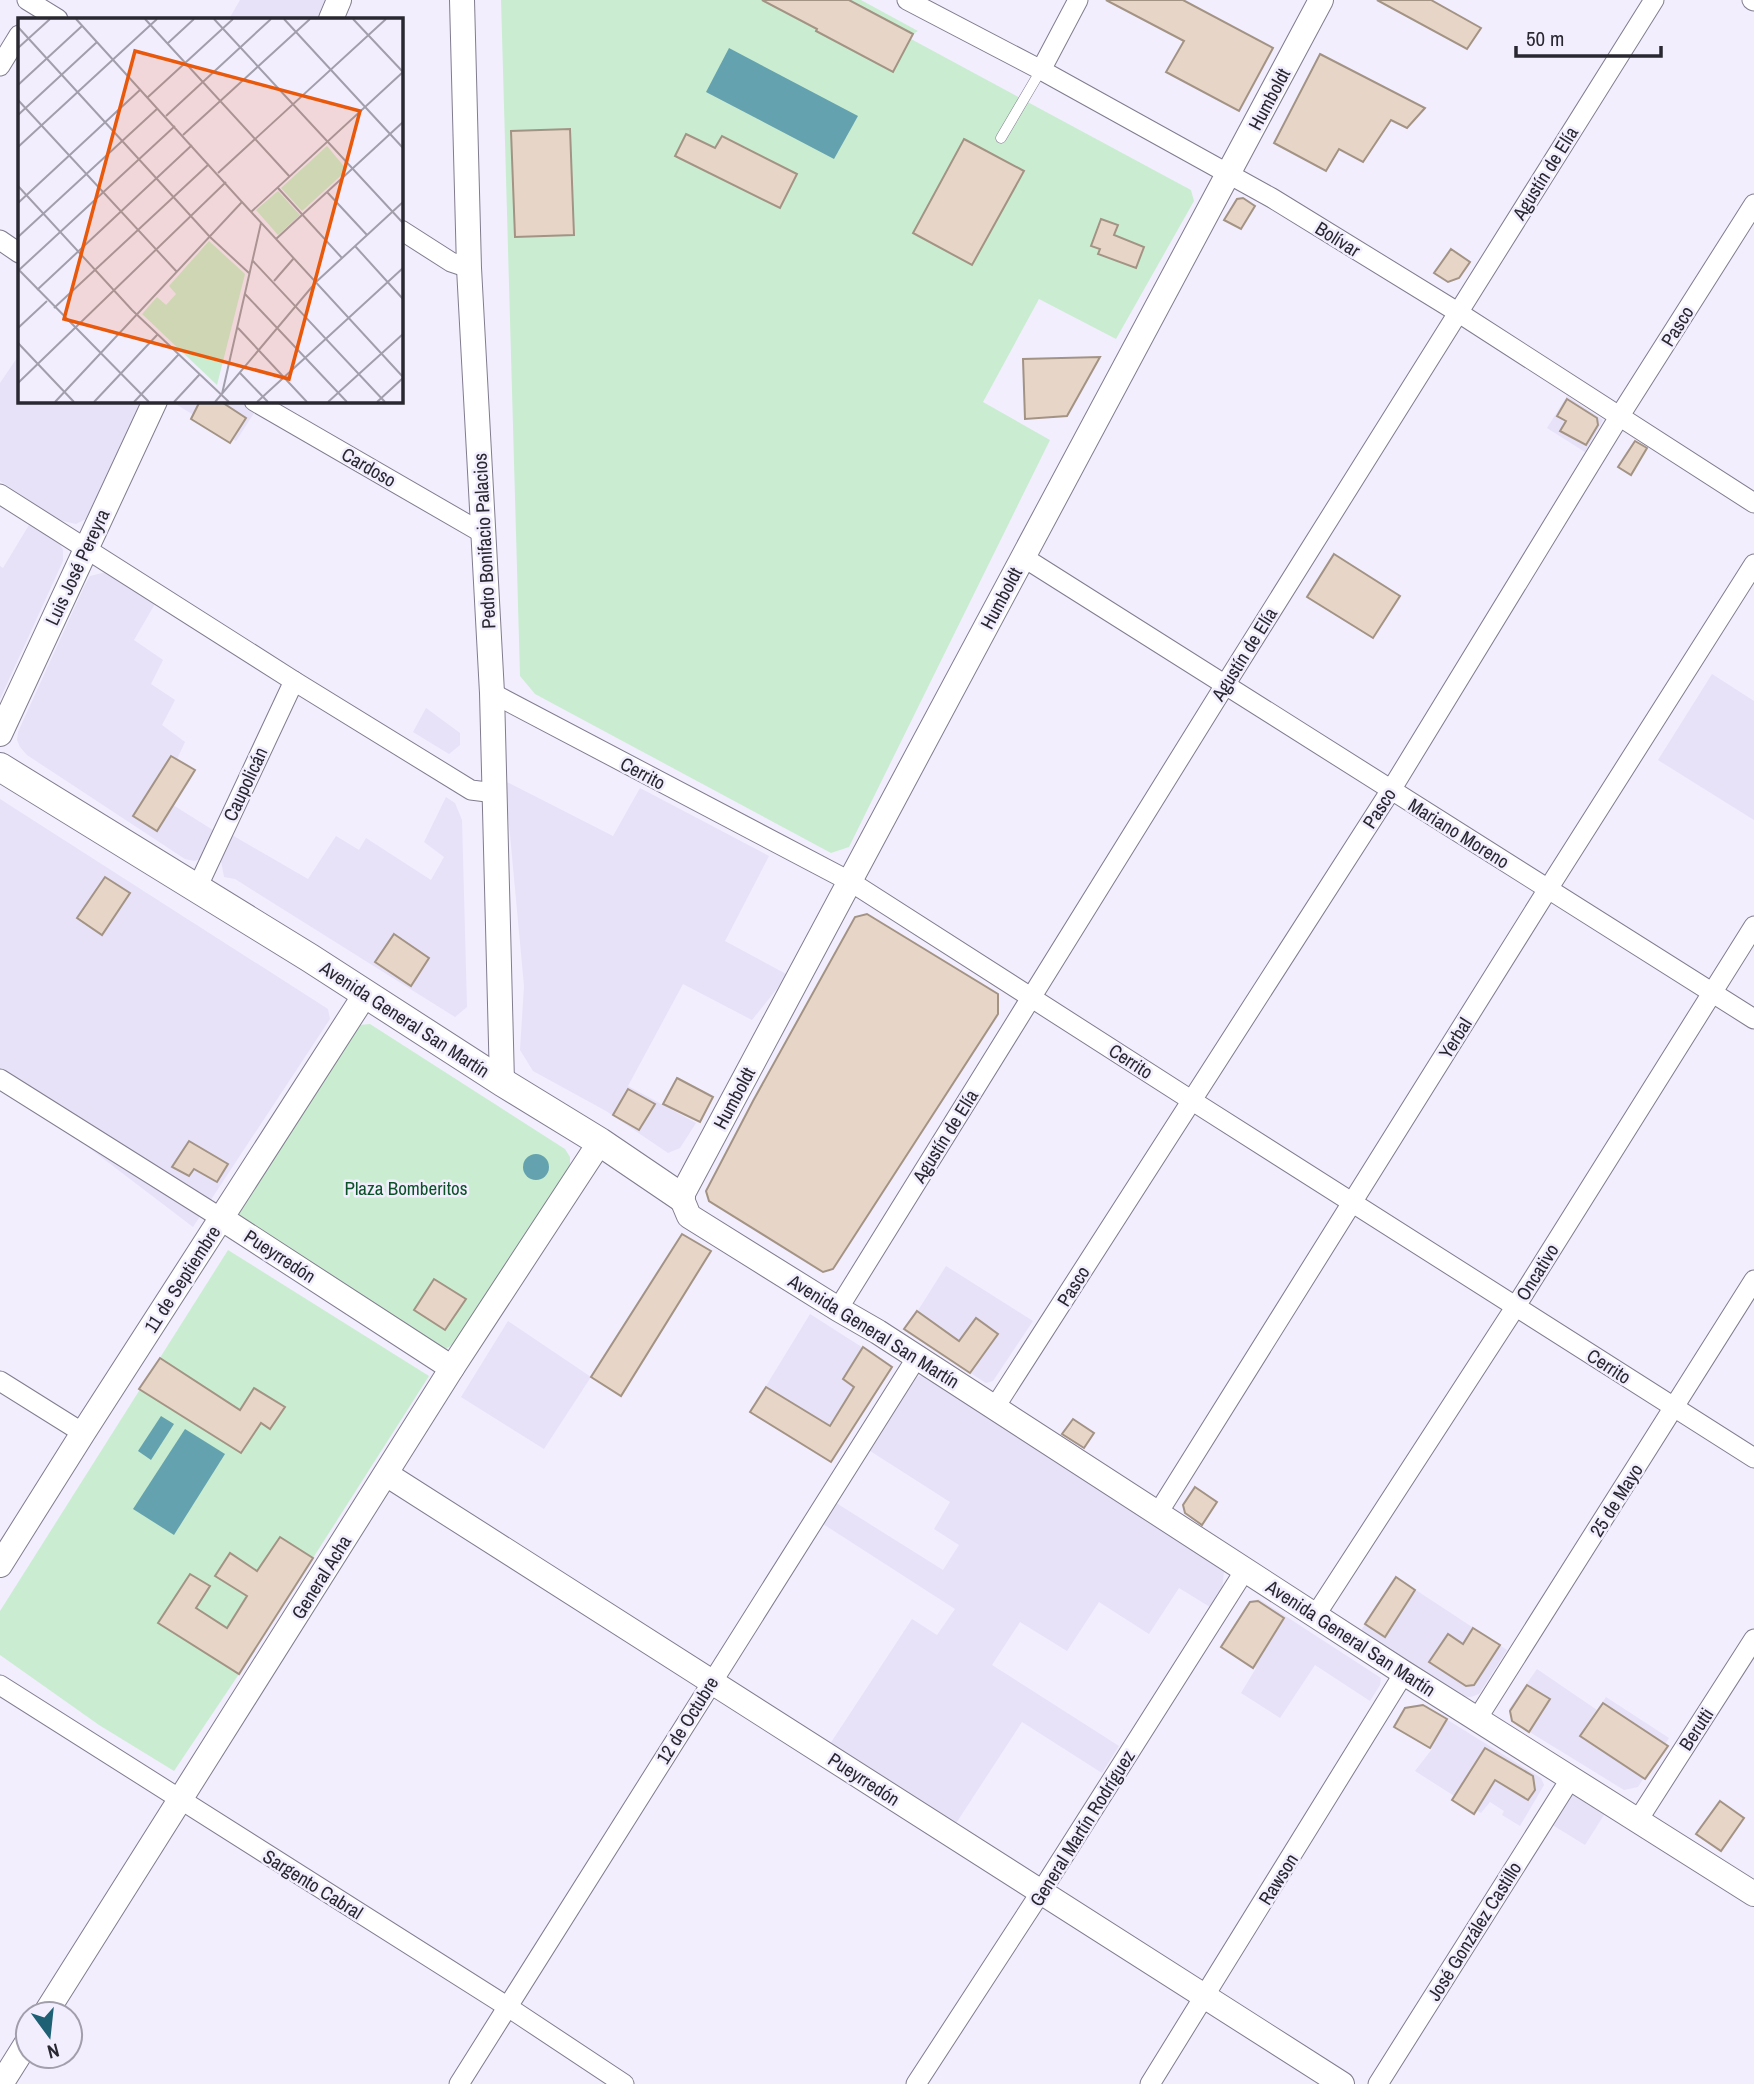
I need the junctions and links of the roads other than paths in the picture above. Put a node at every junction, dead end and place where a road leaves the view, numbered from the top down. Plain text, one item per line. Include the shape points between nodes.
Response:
1 (339, 0) edge
2 (462, 0) edge
3 (907, 0) edge
4 (1078, 0) edge
5 (1321, 0) edge
6 (1654, 0) edge
7 (34, 6) edge
8 (56, 18) edge
9 (331, 18) edge
10 (18, 37) edge
11 (0, 66) edge
12 (1041, 70) junction
13 (1001, 138) dead end
14 (1229, 174) junction
15 (1754, 204) edge
16 (402, 231) edge
17 (0, 240) edge
18 (18, 252) edge
19 (469, 268) junction
20 (1459, 313) junction
21 (155, 402) edge
22 (256, 402) edge
23 (1619, 417) junction
24 (0, 494) edge
25 (1754, 503) edge
26 (484, 534) junction
27 (85, 550) junction
28 (1023, 557) junction
29 (1754, 564) edge
30 (294, 681) junction
31 (1225, 685) junction
32 (492, 693) junction
33 (0, 734) edge
34 (0, 768) edge
35 (1391, 789) junction
36 (495, 793) junction
37 (851, 881) junction
38 (197, 888) junction
39 (1548, 889) junction
40 (1754, 926) edge
41 (1712, 992) junction
42 (366, 993) junction
43 (1031, 997) junction
44 (1754, 1019) edge
45 (0, 1079) edge
46 (502, 1082) junction
47 (1191, 1100) junction
48 (600, 1142) junction
49 (681, 1197) junction
50 (1353, 1202) junction
51 (221, 1218) junction
52 (1754, 1280) edge
53 (1516, 1306) junction
54 (838, 1310) junction
55 (917, 1357) junction
56 (452, 1368) junction
57 (0, 1381) edge
58 (995, 1407) junction
59 (1674, 1408) junction
60 (83, 1433) junction
61 (1754, 1458) edge
62 (386, 1474) junction
63 (1157, 1513) junction
64 (0, 1565) edge
65 (1245, 1570) junction
66 (1315, 1616) junction
67 (1754, 1639) edge
68 (1404, 1673) junction
69 (712, 1681) junction
70 (0, 1685) edge
71 (1477, 1719) junction
72 (1571, 1778) junction
73 (180, 1799) junction
74 (1638, 1820) junction
75 (1040, 1893) junction
76 (1754, 1894) edge
77 (1205, 1997) junction
78 (54, 2000) edge
79 (508, 2007) junction
80 (14, 2063) edge
81 (1, 2084) edge
82 (459, 2084) edge
83 (625, 2084) edge
84 (916, 2084) edge
85 (1150, 2084) edge
86 (1342, 2084) edge
87 (1378, 2084) edge

1 - 9 street
2 - 19 street, Pedro Bonifacio Palacios
3 - 12 street, Bolívar
4 - 12 street
5 - 14 street, Humboldt
6 - 20 street, Agustín de Elía
7 - 8 street
10 - 11 street
12 - 13 lane
12 - 14 street, Bolívar
14 - 20 street, Bolívar
14 - 28 street, Humboldt
15 - 23 street, Pasco
16 - 19 street via 451,262
17 - 18 street
19 - 26 street, Pedro Bonifacio Palacios
20 - 23 street, Bolívar
20 - 31 street, Agustín de Elía
21 - 27 street, Luis José Pereyra
22 - 26 street, Cardoso
23 - 25 street, Bolívar
23 - 35 street, Pasco
24 - 27 street
26 - 32 street, Pedro Bonifacio Palacios
27 - 30 street
27 - 33 street, Luis José Pereyra
28 - 31 street, Mariano Moreno
28 - 37 street, Humboldt
29 - 39 street, Yerbal
30 - 36 street via 471,790
30 - 38 street, Caupolicán
31 - 35 street, Mariano Moreno
31 - 43 street, Agustín de Elía
32 - 36 street, Pedro Bonifacio Palacios
32 - 37 street, Cerrito
34 - 38 main road, Avenida General San Martín
35 - 39 street, Mariano Moreno
35 - 47 street, Pasco
36 - 46 street, Pedro Bonifacio Palacios
37 - 43 street, Cerrito
37 - 49 street, Humboldt
38 - 42 main road, Avenida General San Martín
39 - 41 street, Mariano Moreno
39 - 50 street, Yerbal
40 - 41 street, Oncativo
41 - 44 street, Mariano Moreno
41 - 53 street, Oncativo
42 - 46 main road, Avenida General San Martín
42 - 51 street, 11 de Septiembre
43 - 47 street, Cerrito
43 - 54 street, Agustín de Elía
45 - 51 street, Pueyrredón
46 - 48 main road, Avenida General San Martín
47 - 50 street, Cerrito
47 - 58 street, Pasco
48 - 49 main road, Avenida General San Martín
48 - 56 street, General Acha
49 - 54 street, Avenida General San Martín via 689,1216
50 - 53 street, Cerrito
50 - 63 street, Yerbal
51 - 56 street, Pueyrredón
51 - 60 street, 11 de Septiembre
52 - 59 street, 25 de Mayo
53 - 59 street, Cerrito
53 - 66 street, Oncativo
54 - 55 street, Avenida General San Martín
55 - 58 street, Avenida General San Martín
55 - 69 street, 12 de Octubre
56 - 62 street, General Acha
57 - 60 street
58 - 63 street, Avenida General San Martín
59 - 61 street, Cerrito
59 - 71 street, 25 de Mayo
60 - 64 street, 11 de Septiembre
62 - 69 street, Pueyrredón
62 - 73 street, General Acha
63 - 65 street, Avenida General San Martín
65 - 66 street, Avenida General San Martín
65 - 75 street, General Martín Rodríguez
66 - 68 street, Avenida General San Martín
67 - 74 street, Berutti
68 - 71 street, Avenida General San Martín
68 - 77 street, Rawson
69 - 75 street, Pueyrredón
69 - 79 street, 12 de Octubre
70 - 73 street, Sargento Cabral
71 - 72 street, Avenida General San Martín
72 - 74 street, Avenida General San Martín
72 - 87 street, José González Castillo
73 - 78 street, General Acha
73 - 79 street, Sargento Cabral
74 - 76 street, Avenida General San Martín
75 - 77 street, Pueyrredón
75 - 84 street, General Martín Rodríguez
77 - 85 street, Rawson
77 - 86 street, Pueyrredón
79 - 82 street, 12 de Octubre
79 - 83 street, Sargento Cabral
80 - 81 street

